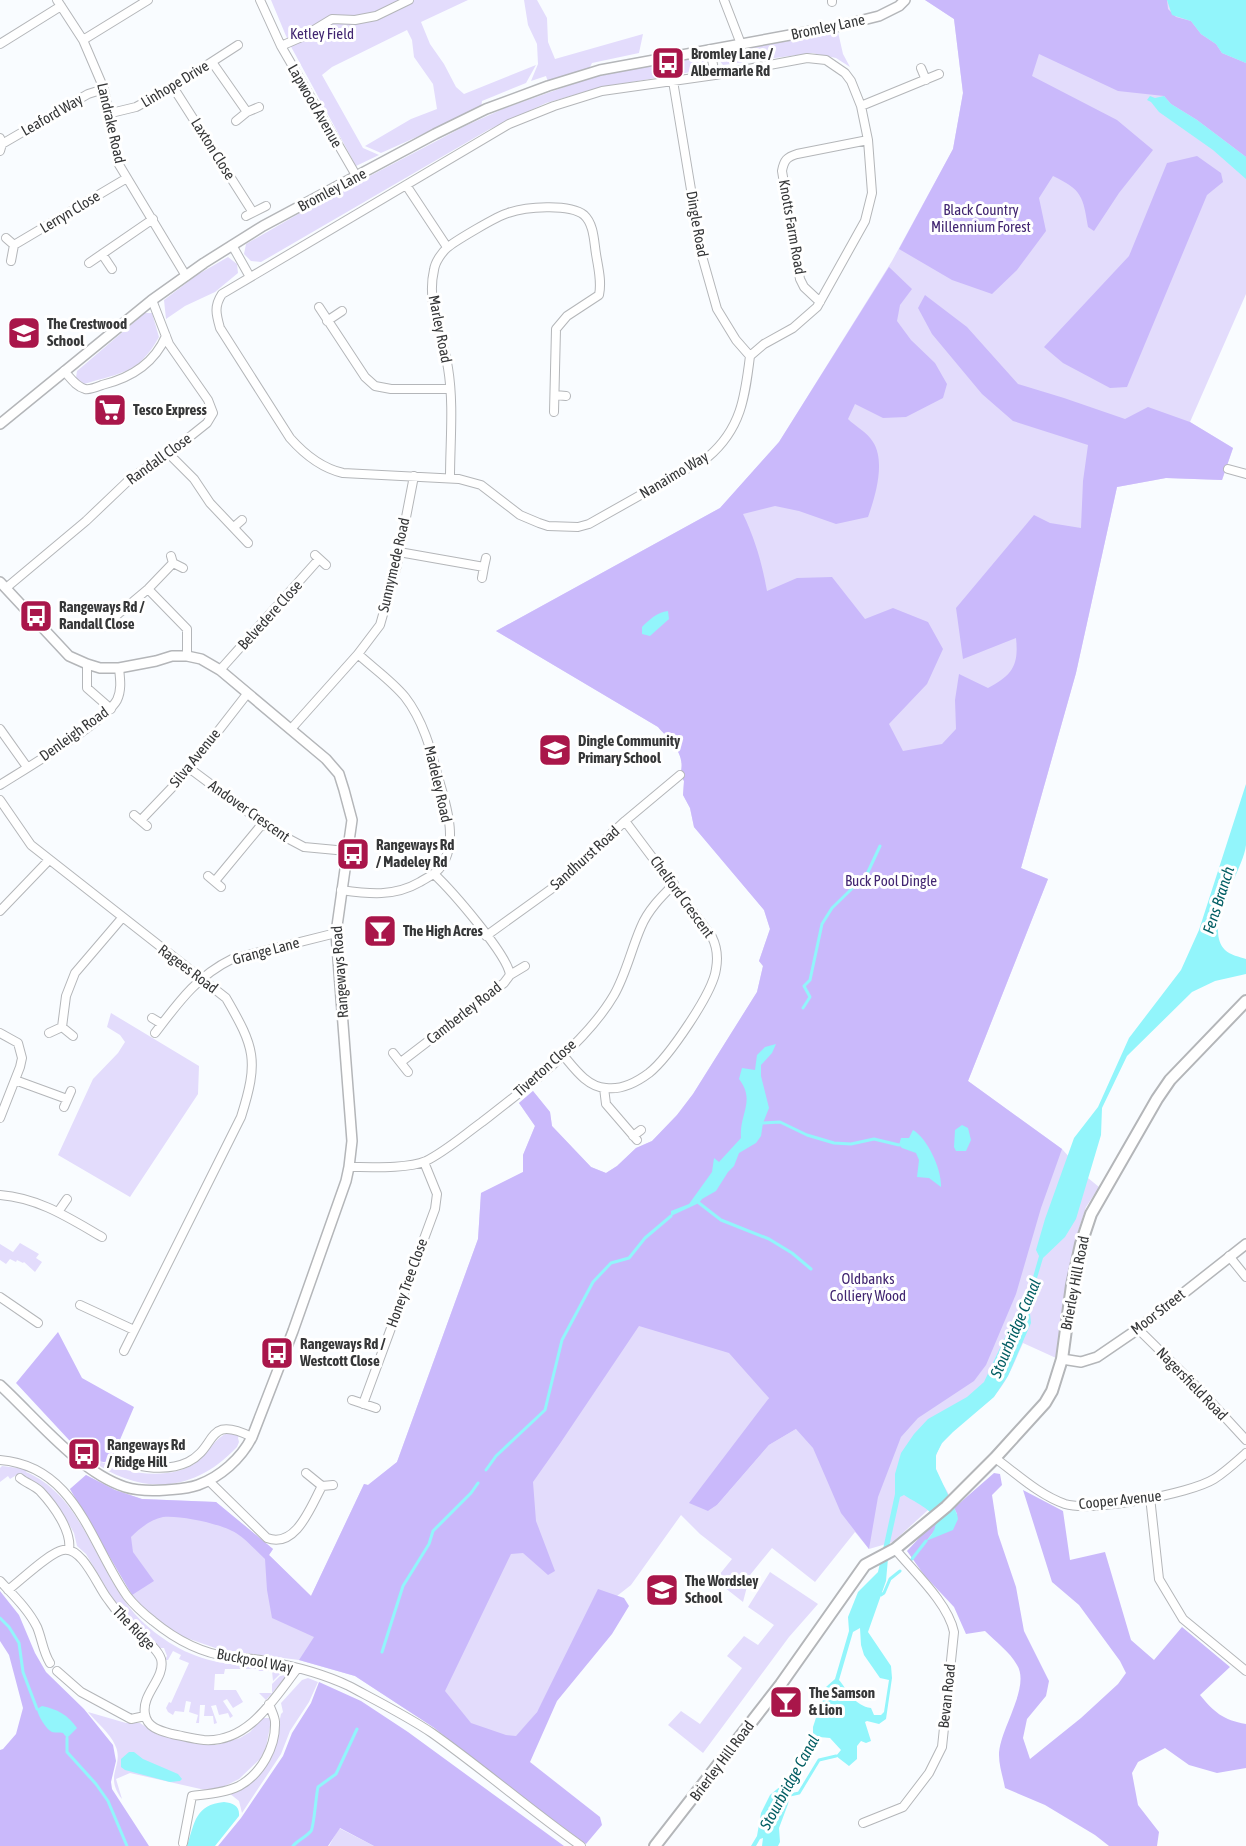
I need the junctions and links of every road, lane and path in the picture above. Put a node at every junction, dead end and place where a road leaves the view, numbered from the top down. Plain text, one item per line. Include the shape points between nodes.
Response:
1 (148, 0) edge
2 (261, 0) edge
3 (409, 0) edge
4 (724, 0) edge
5 (905, 0) edge
6 (59, 3) edge
7 (83, 40) junction
8 (0, 44) edge
9 (741, 44) junction
10 (238, 45) dead end
11 (281, 46) junction
12 (710, 49) junction
13 (212, 62) junction
14 (921, 68) dead end
15 (939, 74) dead end
16 (715, 75) junction
17 (926, 80) junction
18 (673, 81) junction
19 (173, 87) junction
20 (104, 89) junction
21 (861, 106) junction
22 (259, 107) dead end
23 (247, 112) junction
24 (107, 114) junction
25 (236, 121) dead end
26 (868, 140) junction
27 (1, 144) edge
28 (357, 177) junction
29 (127, 178) junction
30 (406, 185) junction
31 (266, 206) dead end
32 (153, 219) junction
33 (6, 238) dead end
34 (14, 245) junction
35 (232, 245) junction
36 (447, 247) junction
37 (102, 254) junction
38 (11, 261) dead end
39 (89, 263) dead end
40 (112, 269) dead end
41 (186, 276) junction
42 (250, 277) junction
43 (152, 300) junction
44 (820, 302) junction
45 (319, 307) dead end
46 (342, 311) dead end
47 (327, 321) junction
48 (165, 336) junction
49 (750, 356) junction
50 (64, 371) junction
51 (450, 389) junction
52 (555, 395) junction
53 (566, 396) dead end
54 (554, 411) dead end
55 (0, 424) edge
56 (168, 453) junction
57 (1228, 469) dead end
58 (1246, 474) edge
59 (414, 476) junction
60 (450, 478) junction
61 (242, 520) dead end
62 (234, 527) junction
63 (248, 543) dead end
64 (399, 552) junction
65 (486, 558) dead end
66 (320, 560) dead end
67 (484, 567) junction
68 (183, 568) dead end
69 (483, 578) dead end
70 (3, 585) edge
71 (148, 589) junction
72 (117, 615) dead end
73 (358, 654) junction
74 (187, 656) junction
75 (87, 664) junction
76 (118, 668) junction
77 (220, 670) junction
78 (247, 694) junction
79 (111, 709) junction
80 (0, 729) edge
81 (291, 729) junction
82 (27, 767) junction
83 (189, 768) junction
84 (680, 775) dead end
85 (0, 784) edge
86 (0, 800) edge
87 (141, 821) dead end
88 (625, 821) junction
89 (263, 823) junction
90 (347, 851) junction
91 (49, 860) junction
92 (434, 874) junction
93 (215, 882) dead end
94 (674, 884) junction
95 (340, 890) junction
96 (0, 911) edge
97 (122, 918) junction
98 (336, 933) junction
99 (486, 936) junction
100 (525, 966) dead end
101 (510, 975) junction
102 (202, 980) junction
103 (1246, 1001) edge
104 (152, 1018) dead end
105 (162, 1024) junction
106 (62, 1027) junction
107 (0, 1033) edge
108 (50, 1033) dead end
109 (155, 1033) dead end
110 (73, 1036) dead end
111 (393, 1053) dead end
112 (563, 1055) junction
113 (401, 1062) junction
114 (408, 1072) dead end
115 (15, 1080) junction
116 (604, 1088) junction
117 (71, 1091) dead end
118 (0, 1118) edge
119 (641, 1130) dead end
120 (424, 1162) junction
121 (349, 1167) junction
122 (0, 1195) edge
123 (67, 1199) dead end
124 (58, 1212) junction
125 (102, 1237) dead end
126 (1246, 1244) edge
127 (1229, 1256) junction
128 (1246, 1277) edge
129 (0, 1297) edge
130 (80, 1305) dead end
131 (38, 1323) dead end
132 (1138, 1329) junction
133 (134, 1330) junction
134 (124, 1351) dead end
135 (1062, 1359) junction
136 (0, 1385) edge
137 (352, 1400) dead end
138 (363, 1404) junction
139 (376, 1408) dead end
140 (252, 1437) junction
141 (1246, 1440) edge
142 (1246, 1453) edge
143 (995, 1458) junction
144 (0, 1460) edge
145 (115, 1461) dead end
146 (306, 1473) dead end
147 (20, 1478) dead end
148 (209, 1481) junction
149 (322, 1485) junction
150 (333, 1485) dead end
151 (1150, 1497) junction
152 (69, 1550) junction
153 (894, 1550) junction
154 (0, 1581) edge
155 (8, 1590) junction
156 (50, 1664) dead end
157 (297, 1669) junction
158 (57, 1671) dead end
159 (1246, 1671) edge
160 (269, 1704) junction
161 (145, 1716) junction
162 (862, 1823) dead end
163 (183, 1844) dead end
164 (581, 1846) edge
165 (655, 1846) edge

1 - 7 street
2 - 11 street, Lapwood Avenue
3 - 11 street via 376,16 332,19
4 - 9 street
5 - 9 street, Bromley Lane via 879,16
6 - 7 street, Landrake Road
6 - 8 street
7 - 20 street, Landrake Road
9 - 12 street, Bromley Lane
10 - 13 street, Linhope Drive
11 - 28 street, Lapwood Avenue
12 - 16 street
12 - 28 street, Bromley Lane via 600,70 524,94 435,134
13 - 19 street, Linhope Drive
13 - 23 street
14 - 17 street
15 - 17 street
16 - 18 street
16 - 21 street via 807,58 826,60 851,81
17 - 21 street
18 - 30 street via 602,91 554,106 509,124
18 - 49 street, Dingle Road via 702,256 717,309
19 - 24 street, Linhope Drive via 136,107
19 - 31 street, Laxton Close via 249,214
20 - 24 street, Landrake Road
20 - 27 street, Leaford Way via 88,94
21 - 26 street
22 - 23 street
23 - 25 street
24 - 29 street, Landrake Road via 118,163
26 - 44 street via 872,193 865,221
26 - 44 street, Knotts Farm Road via 797,154 787,157 783,164 800,279
28 - 35 street, Bromley Lane
29 - 32 street, Landrake Road
29 - 34 street, Lerryn Close
30 - 36 street
30 - 42 street
32 - 37 street
32 - 41 street, Landrake Road
33 - 34 street
34 - 38 street
35 - 41 street, Bromley Lane
35 - 42 street
36 - 51 street, Marley Road via 434,269 432,290
36 - 52 street via 506,213 567,208 584,215 594,237 600,290 599,295 562,320 556,329
37 - 39 street
37 - 40 street
41 - 43 street, Bromley Lane
42 - 59 street, Nanaimo Way via 222,294 215,310 217,319 290,438 312,460 332,471
43 - 48 street, Randall Close
43 - 50 street, Bromley Lane
44 - 49 street via 793,328
45 - 47 street
46 - 47 street
47 - 51 street via 375,386
48 - 50 street via 160,349 143,367 111,383 87,389 77,385
48 - 56 street, Randall Close via 213,413 207,423
49 - 60 street, Nanaimo Way via 744,403 718,448 589,524 548,526 520,515 481,485
50 - 55 street, Bromley Lane
51 - 60 street, Marley Road
52 - 53 street
52 - 54 street
56 - 62 street
56 - 70 street, Randall Close via 129,480 86,521
57 - 58 street
59 - 60 street, Nanaimo Way
59 - 64 street, Sunnymede Road
61 - 62 street
62 - 63 street
64 - 67 street
64 - 73 street, Sunnymede Road via 380,625
65 - 67 street
66 - 77 street, Belvedere Close
67 - 69 street
68 - 71 street via 172,560
70 - 75 street via 69,656
71 - 72 street via 121,606
71 - 74 street via 187,629
73 - 81 street, Sunnymede Road
73 - 92 street, Madeley Road via 405,697 427,738 449,824 447,851
74 - 76 street
74 - 77 street, Rangeways Road
75 - 76 street
75 - 79 street via 87,688
76 - 79 street, Denleigh Road via 119,698
77 - 78 street, Rangeways Road
78 - 81 street, Rangeways Road
78 - 83 street, Silva Avenue
79 - 82 street, Denleigh Road
80 - 82 street
81 - 90 street, Rangeways Road via 339,774 352,820
82 - 85 street, Denleigh Road
83 - 87 street, Silva Avenue
83 - 89 street, Andover Crescent
84 - 88 street, Sandhurst Road
86 - 91 street, Ragees Road via 31,845
88 - 94 street, Chelford Crescent
88 - 99 street, Sandhurst Road via 554,887
89 - 90 street, Andover Crescent via 304,847
89 - 93 street
90 - 95 street, Rangeways Road
91 - 96 street
91 - 97 street, Ragees Road
92 - 95 street via 399,892 367,894
92 - 99 street, Camberley Road via 455,894
94 - 112 street, Tiverton Close via 644,921 609,1002
94 - 116 street, Chelford Crescent via 715,943 713,982 661,1061 639,1080
95 - 98 street, Rangeways Road
97 - 102 street, Ragees Road
97 - 106 street via 75,973 66,996
98 - 102 street, Grange Lane via 232,959
98 - 121 street, Rangeways Road via 352,1141
99 - 101 street, Camberley Road via 510,969
100 - 101 street
101 - 113 street, Camberley Road
102 - 105 street, Grange Lane via 187,992
102 - 133 street, Ragees Road via 226,998 246,1033 252,1060 250,1088 223,1156
103 - 135 main road, Brierley Hill Road via 1170,1080 1091,1214 1072,1285
104 - 105 street
105 - 109 street, Grange Lane
106 - 108 street
106 - 110 street
107 - 115 street via 18,1042 22,1058
111 - 113 street
112 - 116 street via 579,1074
112 - 120 street, Tiverton Close via 447,1149
113 - 114 street
115 - 117 street via 65,1103
115 - 118 street
116 - 119 street via 606,1104 635,1138
120 - 121 street, Tiverton Close
120 - 138 street, Honey Tree Close via 437,1194 435,1209
121 - 140 street, Rangeways Road
122 - 124 street via 33,1200
123 - 124 street
124 - 125 street
126 - 127 street, Moor Street
127 - 128 street
127 - 132 street, Moor Street
129 - 131 street
130 - 133 street
132 - 135 street, Moor Street via 1097,1357 1081,1362
132 - 141 street, Nagersfield Road
133 - 134 street, Ragees Road
135 - 143 main road, Brierley Hill Road via 1045,1403
136 - 148 street via 69,1451 112,1482 156,1491 189,1488
137 - 138 street
138 - 139 street
140 - 145 street via 235,1429 224,1429 198,1454 178,1464 148,1468
140 - 148 street, Rangeways Road via 242,1453
142 - 151 street, Cooper Avenue via 1214,1480 1182,1492
143 - 151 street, Cooper Avenue via 1047,1496 1066,1504 1097,1505
143 - 153 main road, Brierley Hill Road via 946,1507
144 - 157 street, Buckpool Way via 37,1469 57,1484 82,1515 129,1598 177,1640 228,1657 265,1660
146 - 149 street
147 - 152 street via 39,1489 63,1523 71,1539
148 - 149 street via 267,1538 275,1541 288,1537 301,1525
149 - 150 street
151 - 159 street via 1159,1579 1183,1619
152 - 155 street via 48,1558
152 - 161 street, The Ridge via 83,1558 106,1598 162,1660 161,1671 146,1700
153 - 162 street, Bevan Road via 942,1606 954,1632 942,1747 930,1773 903,1807
153 - 165 main road, Brierley Hill Road via 872,1560 857,1574 781,1684
154 - 155 street
155 - 156 street via 30,1615
157 - 160 street
157 - 164 street, Buckpool Way via 347,1686 430,1732
158 - 161 street via 81,1692 131,1719
160 - 161 street via 250,1725 219,1739 203,1740 157,1730
160 - 163 street via 275,1721 270,1752 240,1786 192,1796

